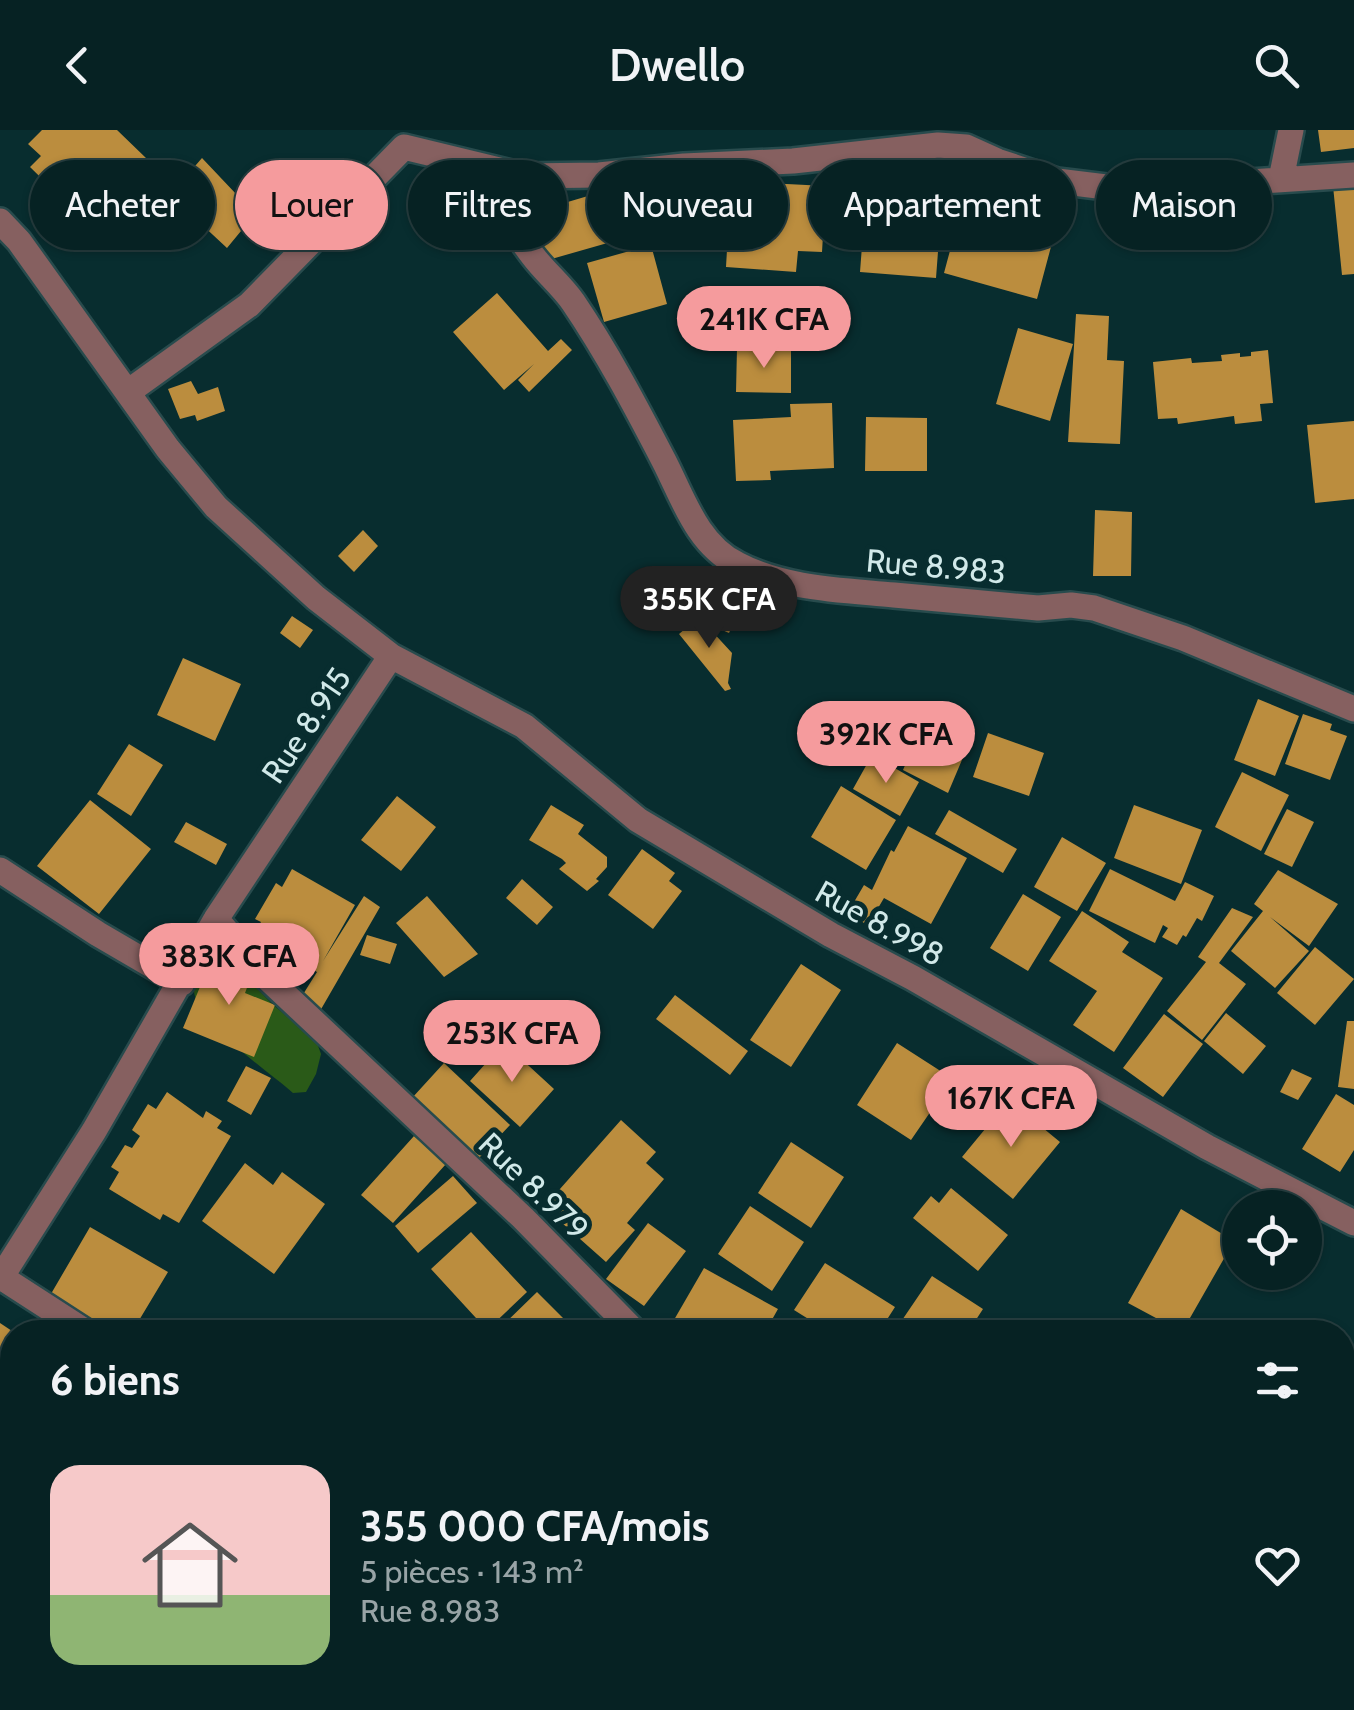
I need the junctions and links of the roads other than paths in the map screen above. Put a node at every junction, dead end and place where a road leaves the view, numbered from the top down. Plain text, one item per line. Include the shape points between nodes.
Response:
1 (1291, 130) edge
2 (958, 138) edge
3 (402, 139) edge
4 (460, 160) edge
5 (567, 175) edge
6 (1354, 175) edge
7 (1282, 179) junction
8 (0, 221) edge
9 (529, 250) edge
10 (128, 392) junction
11 (390, 656) junction
12 (1354, 710) edge
13 (0, 870) edge
14 (216, 919) junction
15 (182, 982) junction
16 (1354, 1223) edge
17 (1, 1278) edge
18 (67, 1320) edge
19 (623, 1320) edge

1 - 7 street
2 - 5 street via 793,161
2 - 7 street via 1057,181 1157,188
3 - 4 street
3 - 10 street via 249,306
6 - 7 street
8 - 10 street, Rue 8.915
9 - 12 street, Rue 8.983 via 614,366 698,525 714,549 737,564 828,589 1094,608
10 - 11 street, Rue 8.915 via 216,507
11 - 14 street, Rue 8.915
11 - 16 street, Rue 8.998 via 524,726 638,820 831,935
13 - 15 street
14 - 15 street, Rue 8.915
14 - 19 street, Rue 8.979 via 264,975
15 - 17 street, Rue 8.915
17 - 18 street

